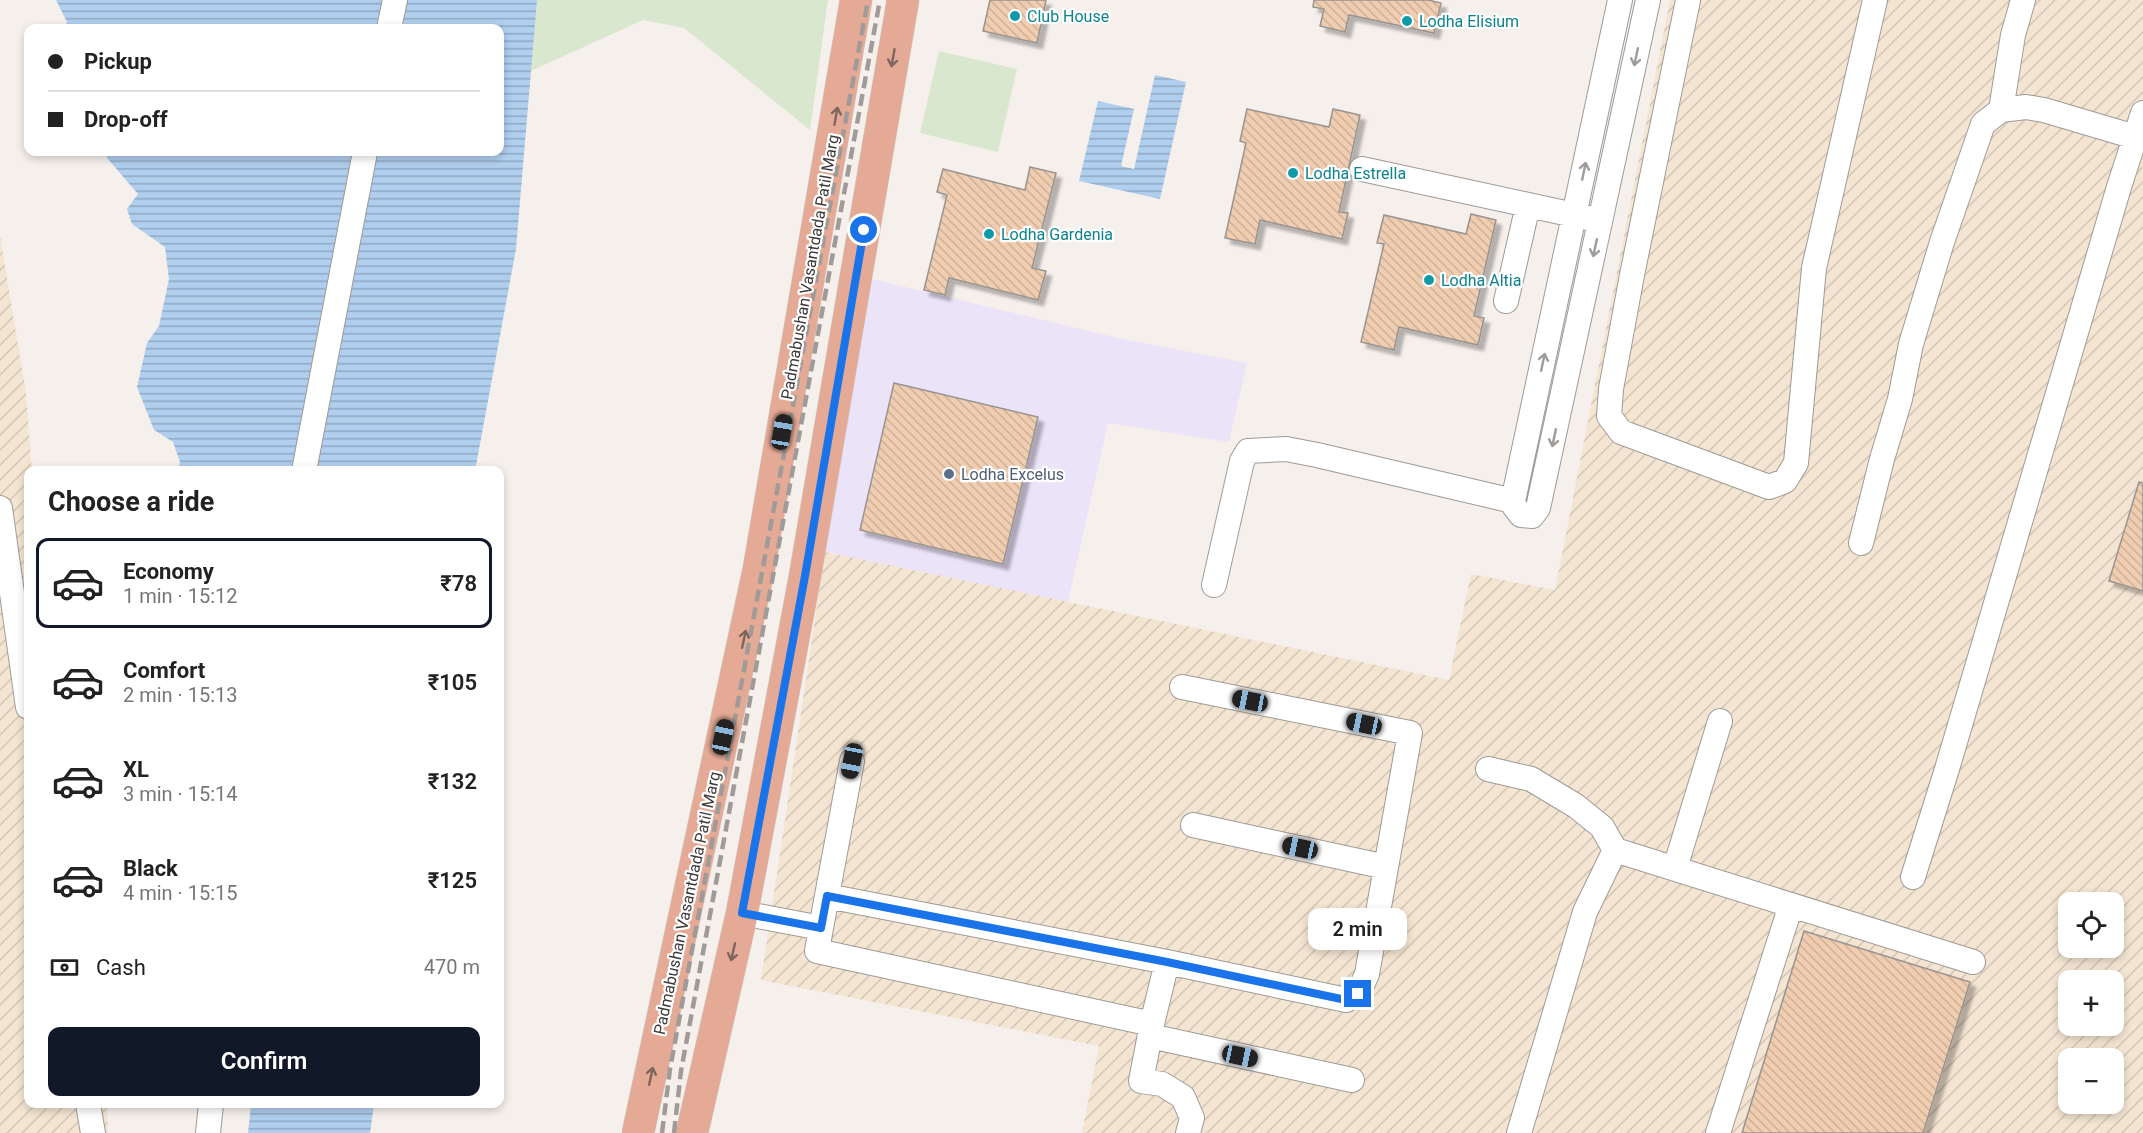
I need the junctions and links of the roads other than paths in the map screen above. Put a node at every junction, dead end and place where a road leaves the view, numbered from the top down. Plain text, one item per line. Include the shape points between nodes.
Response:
1 (394, 0) edge
2 (856, 0) edge
3 (903, 0) edge
4 (1620, 0) edge
5 (1648, 0) edge
6 (1688, 0) edge
7 (1875, 0) edge
8 (2023, 0) edge
9 (390, 24) edge
10 (2001, 110) junction
11 (2143, 113) edge
12 (2135, 137) junction
13 (364, 156) edge
14 (1362, 169) dead end
15 (1528, 205) junction
16 (1574, 215) junction
17 (1600, 220) junction
18 (1506, 301) dead end
19 (305, 466) edge
20 (1514, 501) junction
21 (0, 508) edge
22 (1861, 543) dead end
23 (1214, 585) dead end
24 (24, 679) edge
25 (734, 682) junction
26 (1182, 687) dead end
27 (782, 694) junction
28 (1720, 721) dead end
29 (723, 737) junction
30 (772, 748) junction
31 (852, 761) dead end
32 (1488, 769) dead end
33 (1193, 825) dead end
34 (1615, 850) junction
35 (1386, 867) junction
36 (1675, 868) junction
37 (1913, 877) dead end
38 (827, 896) junction
39 (1791, 905) junction
40 (742, 913) junction
41 (821, 928) junction
42 (1167, 962) junction
43 (1973, 962) dead end
44 (1151, 1030) junction
45 (1352, 1080) dead end
46 (89, 1108) edge
47 (211, 1108) edge
48 (93, 1133) edge
49 (208, 1133) edge
50 (638, 1133) edge
51 (692, 1133) edge
52 (1188, 1133) edge
53 (1519, 1133) edge
54 (1718, 1133) edge

1 - 9 lane
25 -> 2 main road, Padmabushan Vasantdada Patil Marg via 761,556
3 -> 27 main road
16 -> 4 lane
5 -> 17 lane
6 - 7 lane via 1632,275 1609,416 1621,432 1769,488 1785,481 1796,463 1814,268
8 - 10 lane
10 - 12 lane via 2044,110
10 - 22 lane via 1983,124 1942,242 1911,344
11 - 12 lane
12 - 37 lane
13 - 19 lane
14 - 15 lane
15 - 16 lane
15 - 18 lane
16 - 17 lane
20 -> 16 lane
17 -> 20 lane via 1539,508 1532,516 1521,515
20 - 23 lane via 1286,449 1248,451 1242,461
21 - 24 lane
25 - 27 main road
25 - 29 main road, Padmabushan Vasantdada Patil Marg
26 - 35 lane via 1410,733
27 - 30 main road
28 - 36 lane
29 - 30 main road
50 -> 29 main road, Padmabushan Vasantdada Patil Marg
30 - 40 main road
31 - 38 lane
32 - 34 lane via 1531,779 1576,806 1602,827
33 - 35 lane
34 - 36 lane
34 - 53 lane via 1585,912
35 - 42 lane via 1367,974 1358,994 1346,1000
36 - 39 lane
38 - 41 lane
38 - 42 lane
39 - 43 lane
39 - 54 lane
40 - 41 lane
40 -> 51 main road
41 - 44 lane via 817,951
42 - 44 lane
44 - 45 lane
44 - 52 lane via 1142,1081 1162,1084 1183,1097 1192,1118
46 - 48 lane
47 - 49 lane

